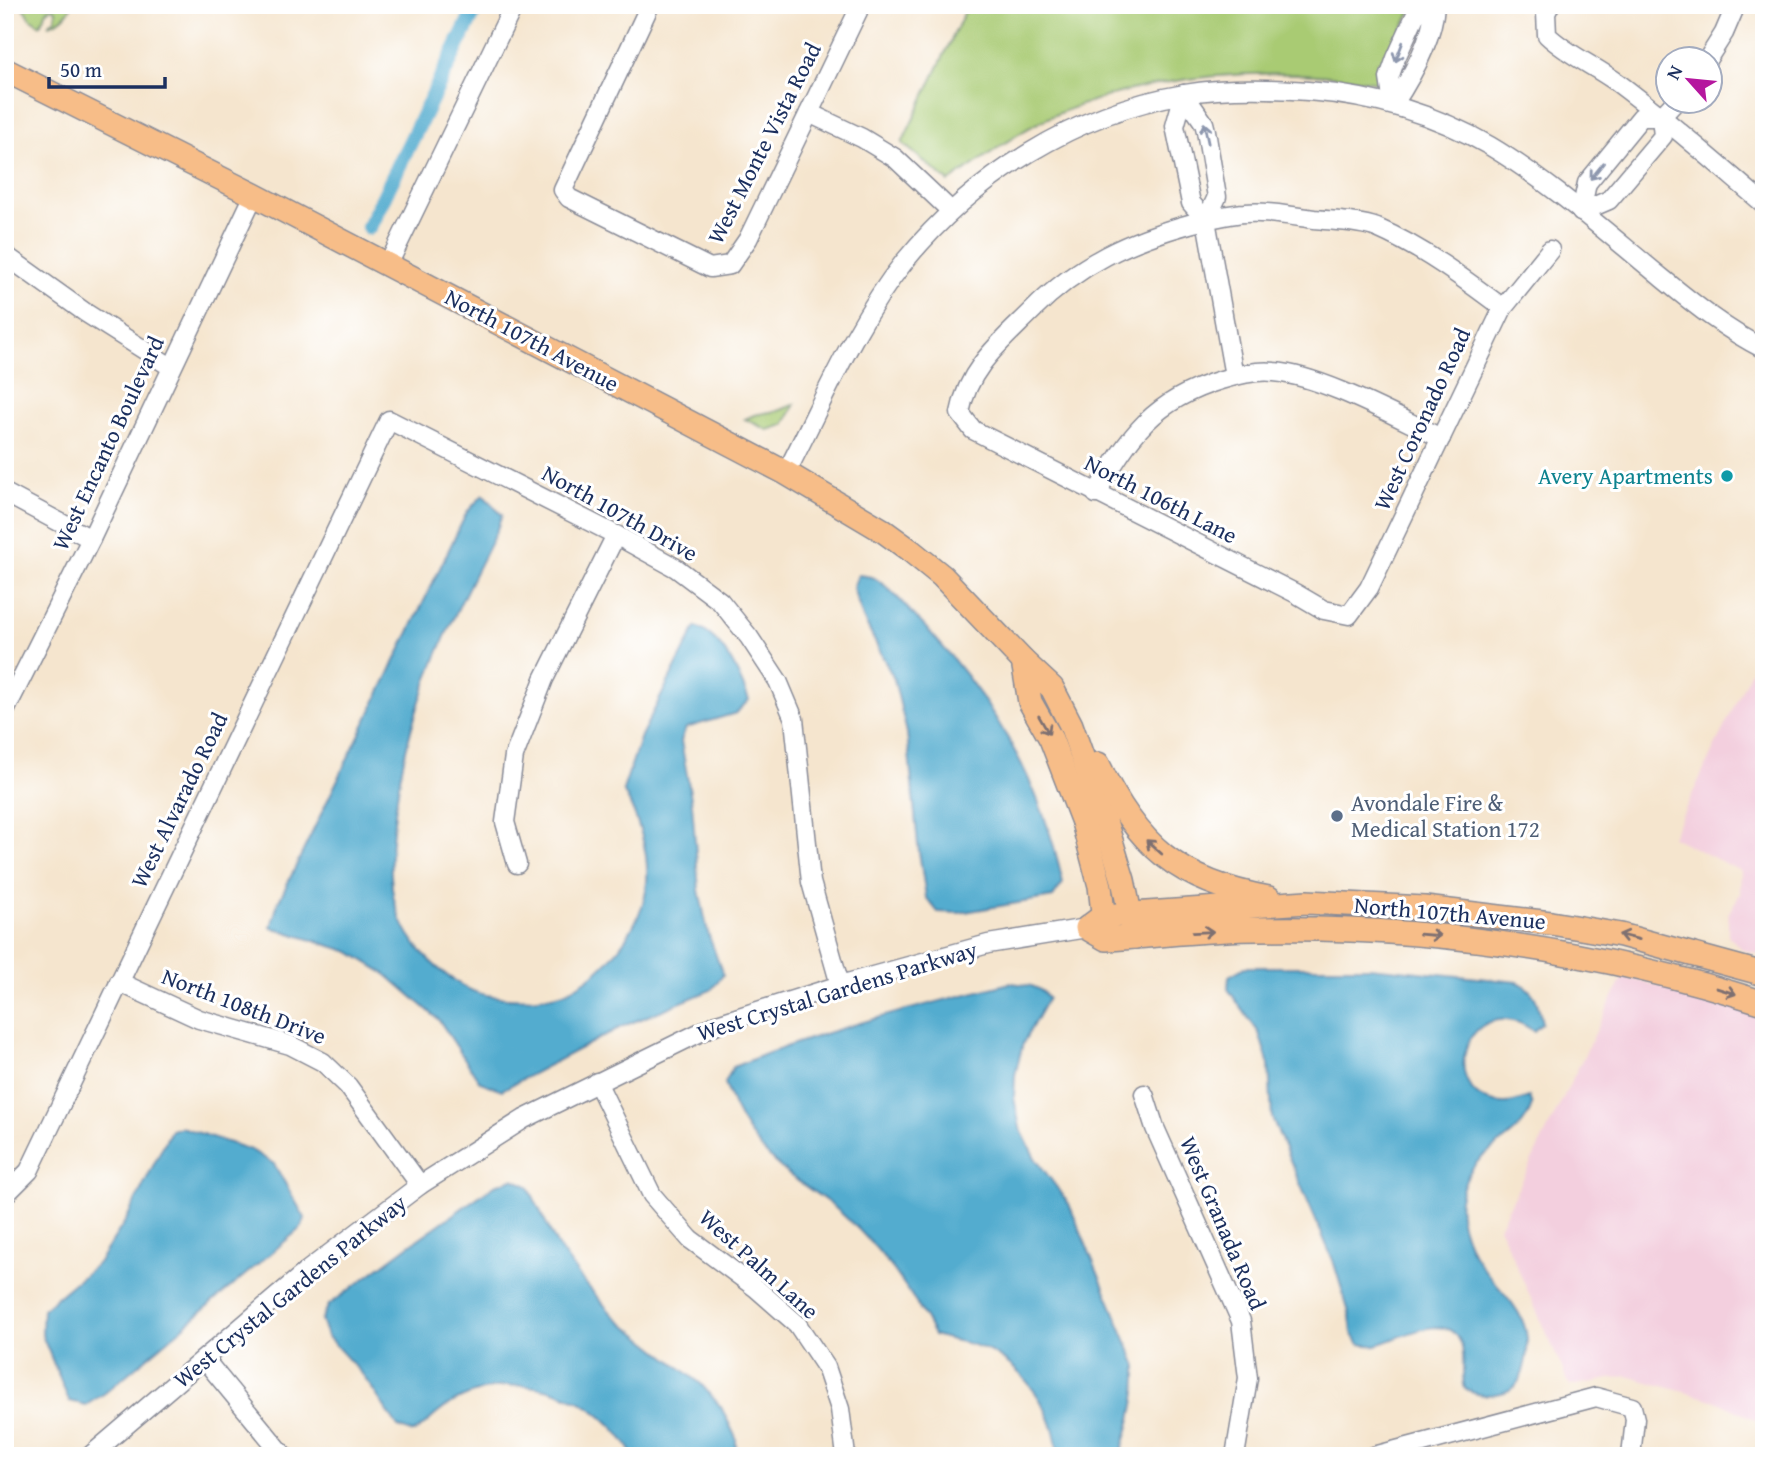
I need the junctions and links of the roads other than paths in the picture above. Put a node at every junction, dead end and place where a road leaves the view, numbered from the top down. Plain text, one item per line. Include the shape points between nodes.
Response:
1 (514, 5) edge
2 (650, 5) edge
3 (861, 5) edge
4 (1427, 5) edge
5 (1435, 5) edge
6 (1550, 5) edge
7 (1736, 5) edge
8 (1716, 46) edge
9 (5, 70) edge
10 (1184, 94) junction
11 (1393, 105) junction
12 (809, 113) junction
13 (1661, 117) junction
14 (1615, 149) junction
15 (1210, 159) junction
16 (1182, 165) junction
17 (1637, 167) junction
18 (254, 195) junction
19 (1764, 204) edge
20 (951, 211) junction
21 (1581, 212) junction
22 (1206, 220) junction
23 (1550, 250) dead end
24 (5, 255) edge
25 (388, 265) junction
26 (1503, 308) junction
27 (1764, 349) edge
28 (171, 367) junction
29 (1234, 376) junction
30 (389, 421) joint
31 (1441, 438) junction
32 (786, 473) junction
33 (5, 493) edge
34 (1096, 494) junction
35 (617, 535) junction
36 (91, 538) junction
37 (1349, 615) joint
38 (1023, 661) junction
39 (5, 711) edge
40 (1071, 725) junction
41 (517, 864) dead end
42 (1307, 902) junction
43 (1378, 904) junction
44 (1114, 927) junction
45 (1377, 931) junction
46 (1764, 974) edge
47 (119, 982) junction
48 (840, 985) junction
49 (1764, 1003) edge
50 (597, 1082) junction
51 (1144, 1094) dead end
52 (420, 1185) junction
53 (5, 1195) edge
54 (205, 1360) junction
55 (90, 1456) edge
56 (284, 1456) edge
57 (846, 1456) edge
58 (1235, 1456) edge
59 (1374, 1456) edge
60 (1631, 1456) edge

1 - 25 street
2 - 12 street, West Monte Vista Road via 563,190 569,198 710,268 730,265 748,239
3 - 12 street, West Monte Vista Road
4 -> 11 street via 1415,16 1389,78
5 - 11 street via 1434,24 1410,80
6 - 13 street via 1547,35
7 - 8 street
9 - 18 main road, North 107th Avenue
10 - 11 street via 1296,90
15 -> 10 street via 1204,122
10 - 16 street via 1175,126
10 - 20 street via 1108,115 1046,143 995,174
11 - 21 street via 1488,145
12 - 20 street via 882,149
13 - 14 street via 1641,117
13 - 17 street via 1663,136
13 - 19 street
14 - 17 street
14 -> 21 street via 1587,183
15 - 16 street
15 - 22 street via 1217,197
16 - 22 street via 1191,203
17 - 21 street via 1609,200
18 - 25 main road, North 107th Avenue
18 - 28 street, West Encanto Boulevard
20 - 32 street via 904,262 874,305
21 - 27 street via 1692,305
22 - 26 street via 1245,213 1374,227 1419,250
22 - 29 street
22 - 34 street, North 106th Lane via 1128,243 1050,292 995,345 963,397 960,413 973,430
23 - 26 street, West Coronado Road
24 - 28 street
25 - 32 main road, North 107th Avenue
26 - 31 street, West Coronado Road
28 - 36 street, West Encanto Boulevard
29 - 31 street via 1273,371 1300,377
29 - 34 street via 1175,398 1152,416 1130,438
30 - 35 street, North 107th Drive
30 - 47 street, West Alvarado Road
31 - 37 street, West Coronado Road via 1369,588
32 - 38 main road, North 107th Avenue via 883,530 932,567
33 - 36 street
34 - 37 street, North 106th Lane via 1324,610
35 - 41 street via 544,679 514,756 505,822
35 - 48 street, North 107th Drive via 676,568 720,601 778,681 794,719 811,882
36 - 39 street, West Encanto Boulevard
38 - 40 main road, North 107th Avenue via 1052,688
38 -> 44 main road via 1030,702 1051,738 1083,822
42 -> 40 main road via 1221,887 1157,851 1126,816 1091,749
40 - 44 main road, North 107th Avenue via 1105,821
42 - 43 main road, North 107th Avenue
42 - 44 main road, North 107th Avenue
43 - 45 main road
46 -> 43 main road, North 107th Avenue via 1621,935
44 -> 45 main road, North 107th Avenue
44 - 48 street, West Crystal Gardens Parkway via 988,944
45 -> 49 main road, North 107th Avenue via 1584,956 1648,969
47 - 52 street, North 108th Drive via 199,1019 290,1045 323,1062 348,1086
47 - 53 street, West Alvarado Road via 29,1171
48 - 50 street, West Crystal Gardens Parkway via 717,1024
50 - 52 street, West Crystal Gardens Parkway via 524,1119
50 - 57 street, West Palm Lane via 652,1195 690,1239 797,1324 826,1367 840,1409
51 - 58 street, West Granada Road via 1241,1321 1248,1378
52 - 54 street, West Crystal Gardens Parkway via 308,1270
54 - 55 street, West Crystal Gardens Parkway
54 - 56 street
59 - 60 street via 1596,1397 1632,1407

